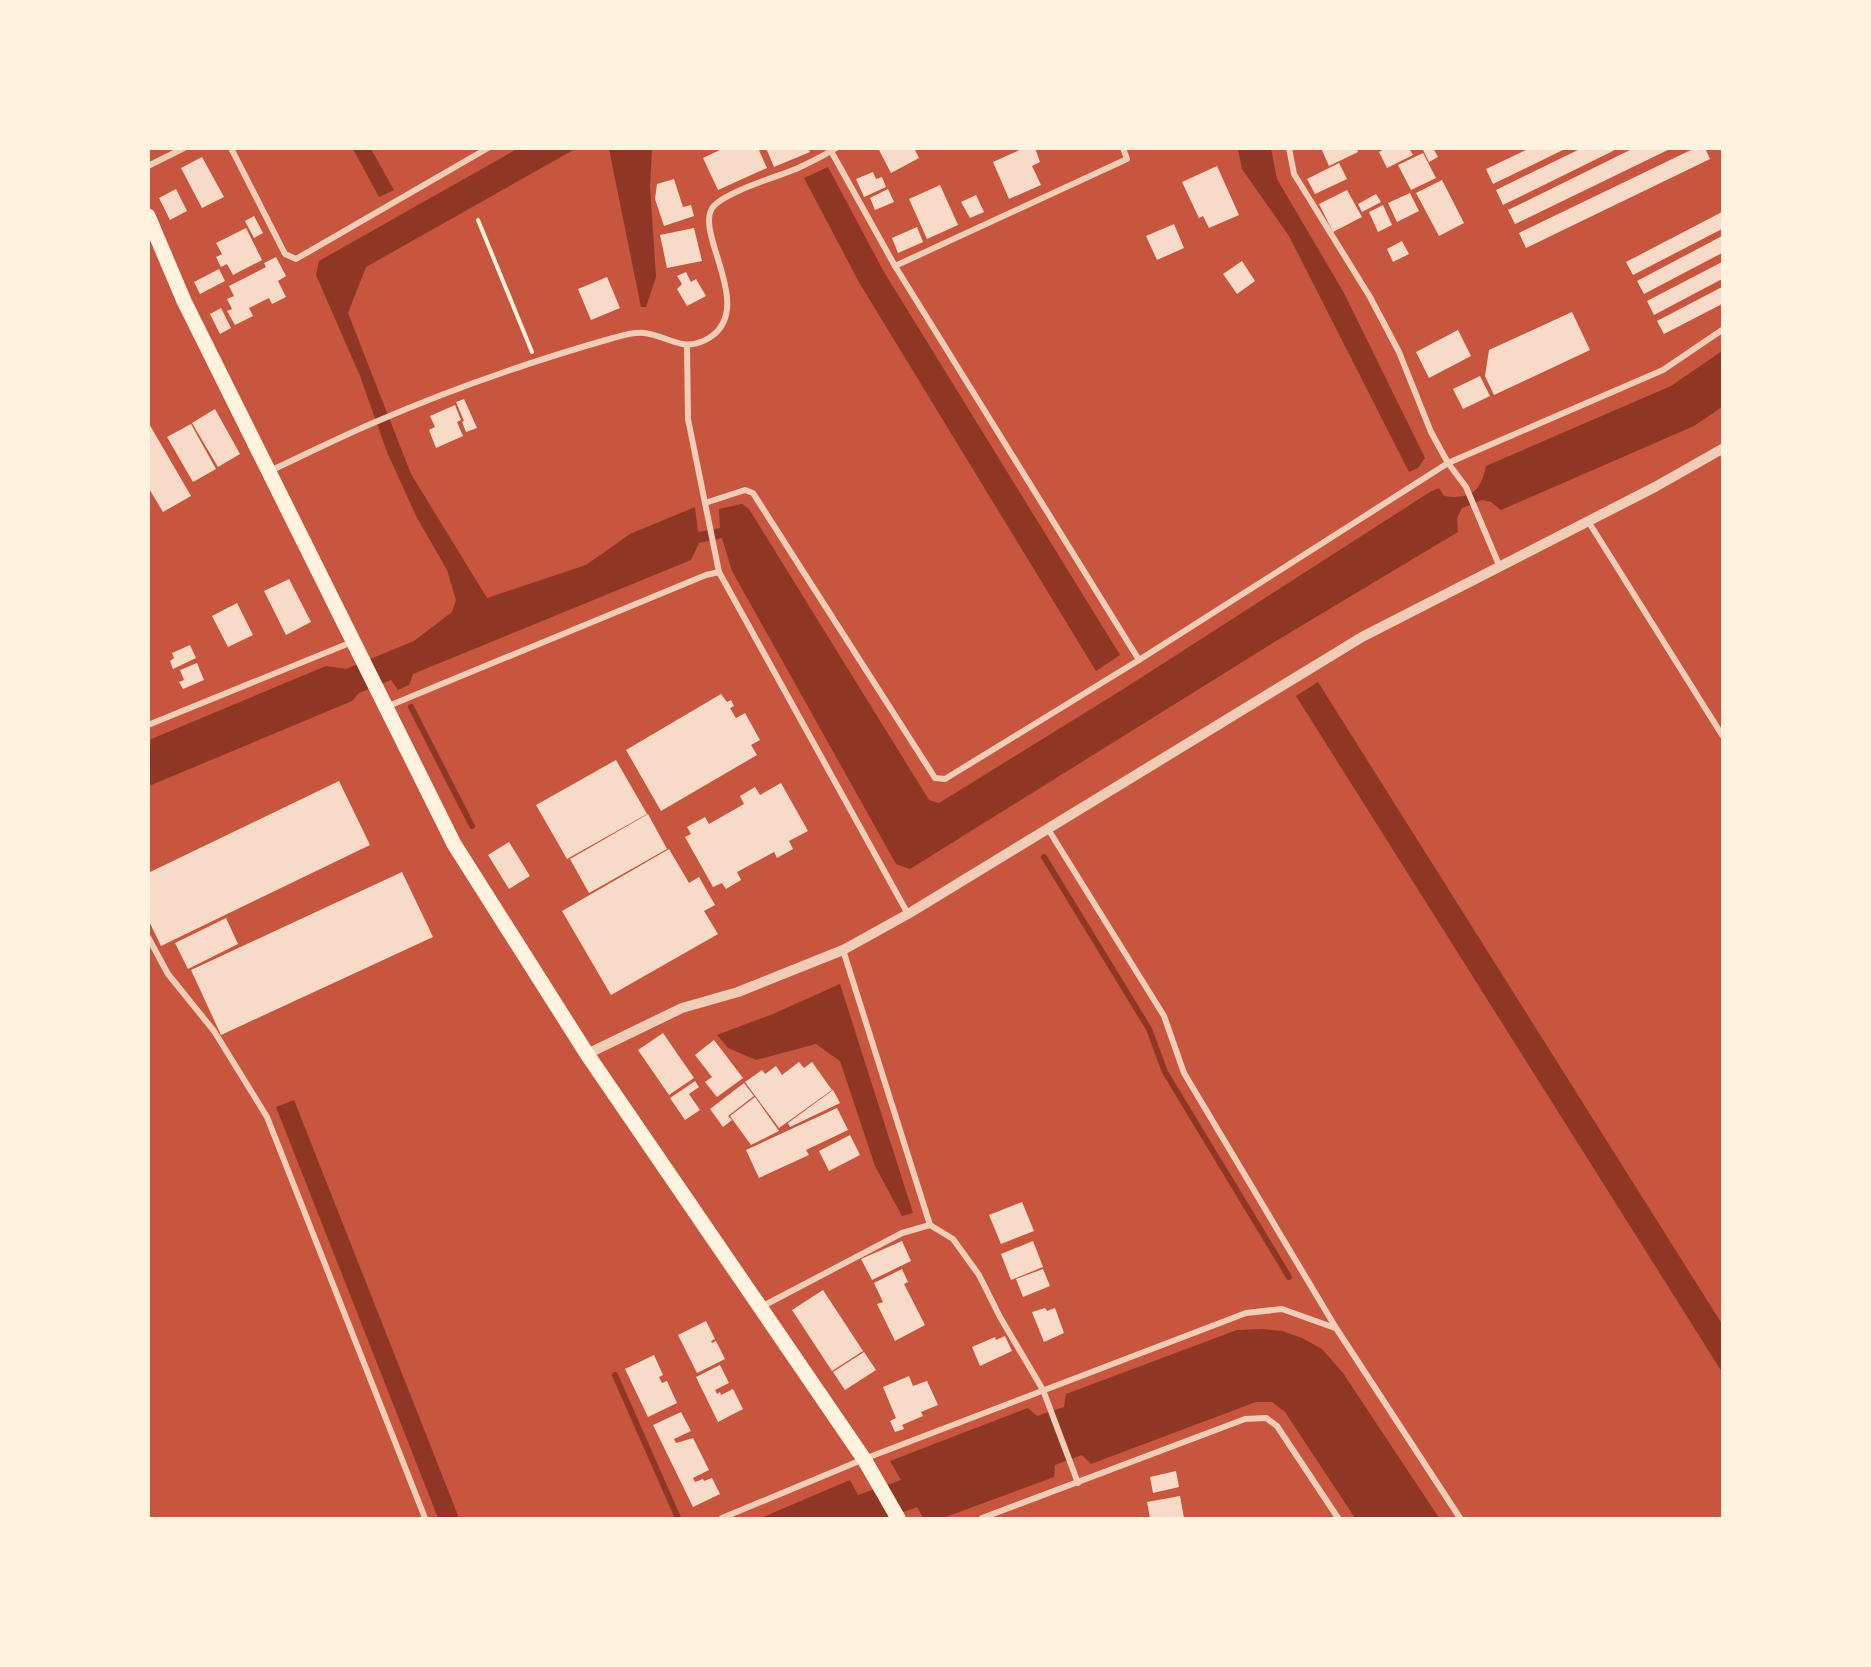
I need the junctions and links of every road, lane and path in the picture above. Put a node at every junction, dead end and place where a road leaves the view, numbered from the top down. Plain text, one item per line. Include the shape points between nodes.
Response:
1 (183, 148) edge
2 (231, 148) edge
3 (488, 148) edge
4 (1123, 148) edge
5 (1289, 148) edge
6 (834, 150) edge
7 (148, 166) edge
8 (148, 216) edge
9 (478, 220) dead end
10 (895, 266) junction
11 (1722, 330) edge
12 (687, 346) junction
13 (536, 362) junction
14 (1722, 449) edge
15 (1448, 463) junction
16 (268, 472) junction
17 (705, 503) junction
18 (1588, 521) junction
19 (1499, 565) junction
20 (719, 572) junction
21 (352, 642) junction
22 (1139, 660) junction
23 (385, 708) junction
24 (148, 725) edge
25 (1722, 735) edge
26 (1048, 829) junction
27 (908, 914) junction
28 (148, 937) edge
29 (843, 950) junction
30 (587, 1054) junction
31 (930, 1225) junction
32 (760, 1307) junction
33 (1336, 1328) junction
34 (1043, 1390) junction
35 (864, 1459) junction
36 (1078, 1483) junction
37 (425, 1518) edge
38 (722, 1518) edge
39 (898, 1518) edge
40 (982, 1518) edge
41 (1338, 1518) edge
42 (1460, 1518) edge

1 - 7 street
2 - 3 street via 285,254 296,259
4 - 10 street via 1127,159
5 - 15 street via 1294,174 1370,297
6 - 10 street
6 - 12 street via 723,198 712,208 709,223 727,291 727,316 717,332
8 - 16 main road via 184,301
9 - 13 path
10 - 22 street
11 - 15 street via 1663,370
12 - 13 street via 647,333 633,333
12 - 17 street via 688,419
13 - 16 street via 372,423
14 - 18 street
15 - 19 street via 1466,487
15 - 22 street
16 - 21 main road
17 - 20 street
17 - 22 street via 745,490 753,493 935,778 945,779
18 - 19 street
18 - 25 street
19 - 26 street via 1362,637
20 - 23 street
20 - 27 street
21 - 23 main road
21 - 24 street
23 - 30 main road via 454,844
26 - 27 street
26 - 33 street via 1164,1016 1184,1073
27 - 29 street
28 - 37 street via 168,974 214,1031 267,1117
29 - 30 street via 738,992 682,1008
29 - 31 street
30 - 32 main road
31 - 32 street via 902,1233
31 - 34 street via 953,1239 979,1275
32 - 35 main road
33 - 34 street via 1282,1310 1246,1313
33 - 42 street
34 - 35 street
34 - 36 street
35 - 38 street
35 - 39 main road
36 - 40 street
36 - 41 street via 1245,1419 1266,1418 1277,1426

